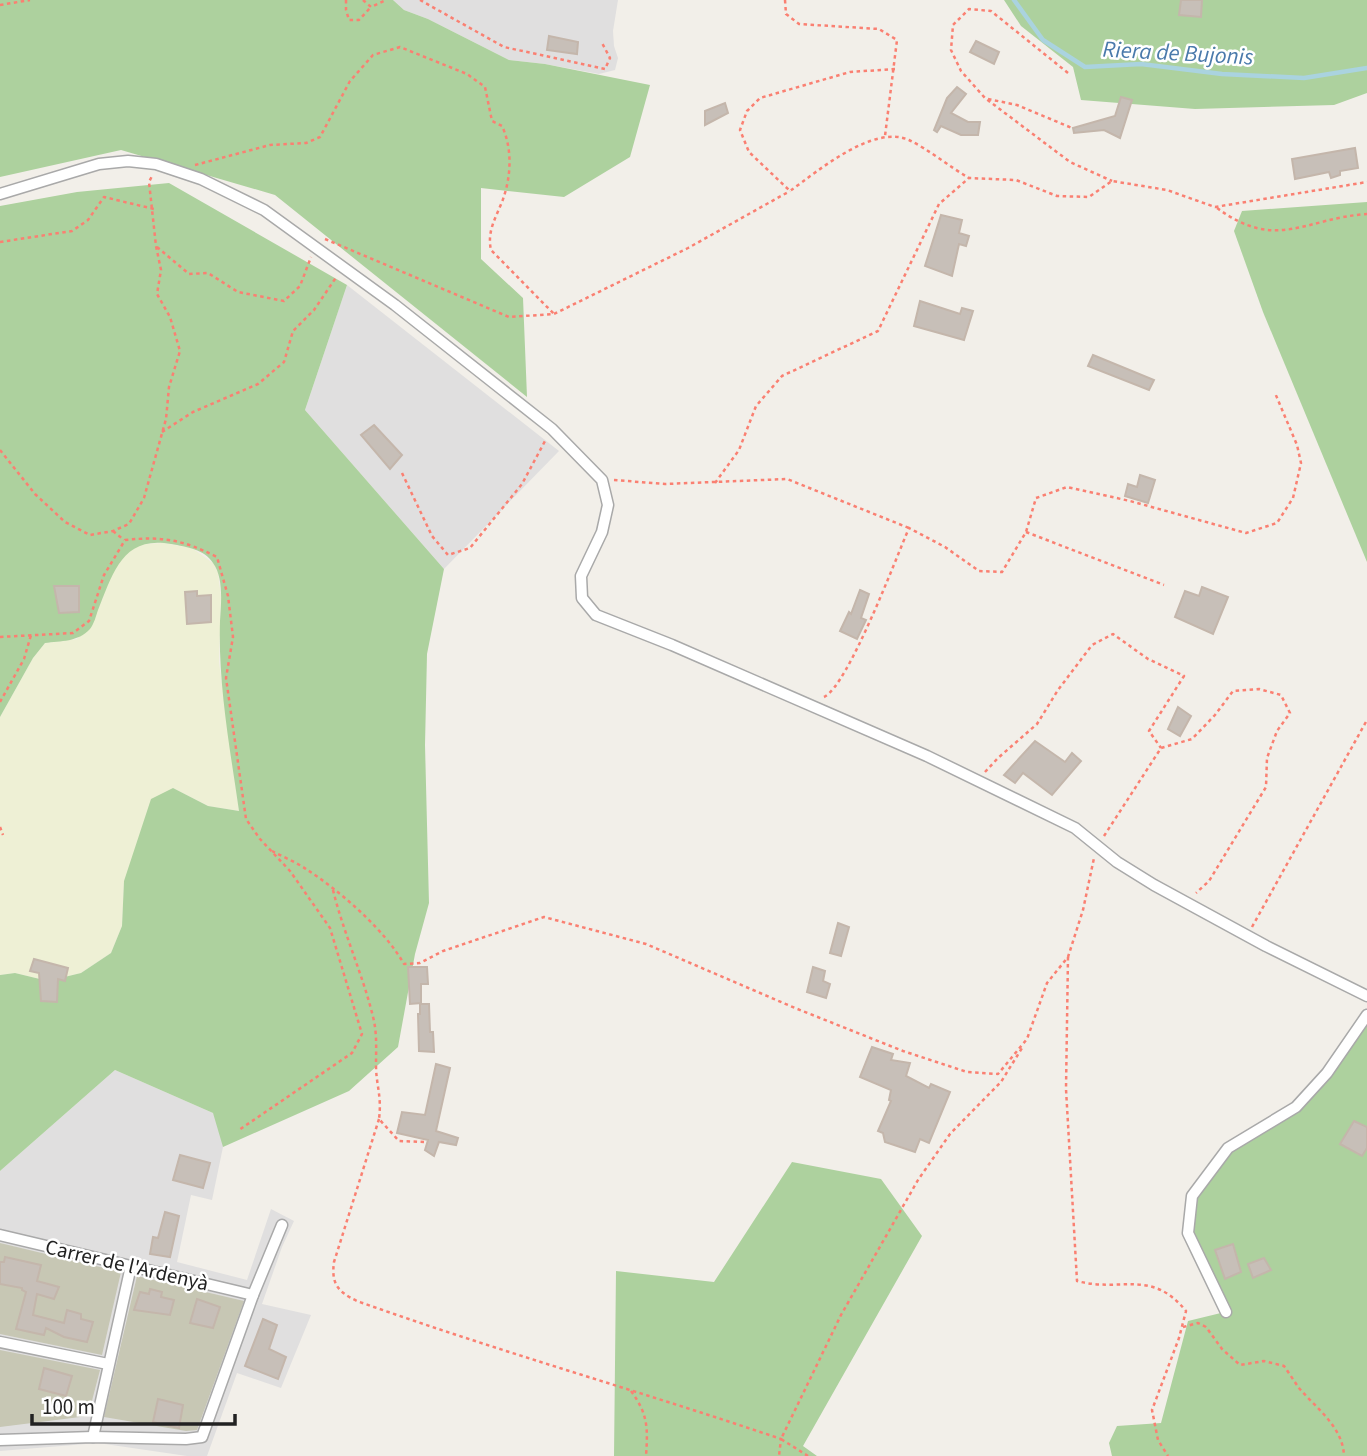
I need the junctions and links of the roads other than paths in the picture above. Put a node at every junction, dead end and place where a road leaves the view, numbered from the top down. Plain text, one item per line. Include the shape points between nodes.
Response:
1 (0, 194) edge
2 (1367, 996) edge
3 (1367, 1015) edge
4 (282, 1225) dead end
5 (0, 1235) edge
6 (131, 1266) junction
7 (253, 1296) junction
8 (1226, 1312) dead end
9 (0, 1342) edge
10 (108, 1364) junction
11 (93, 1437) junction
12 (0, 1440) edge

1 - 2 street via 99,164 128,161 188,174 264,210 395,305 552,429 602,480 608,505 602,532 582,576 582,598 596,615 808,705 1075,828 1117,862 1187,903
3 - 8 street via 1327,1073 1296,1107 1228,1148 1192,1196 1188,1233
4 - 7 street
5 - 6 street, Carrer de l'Ardenyà
6 - 7 street, Carrer de l'Ardenyà
6 - 10 street
7 - 11 street via 202,1437
9 - 10 street
10 - 11 street
11 - 12 street

